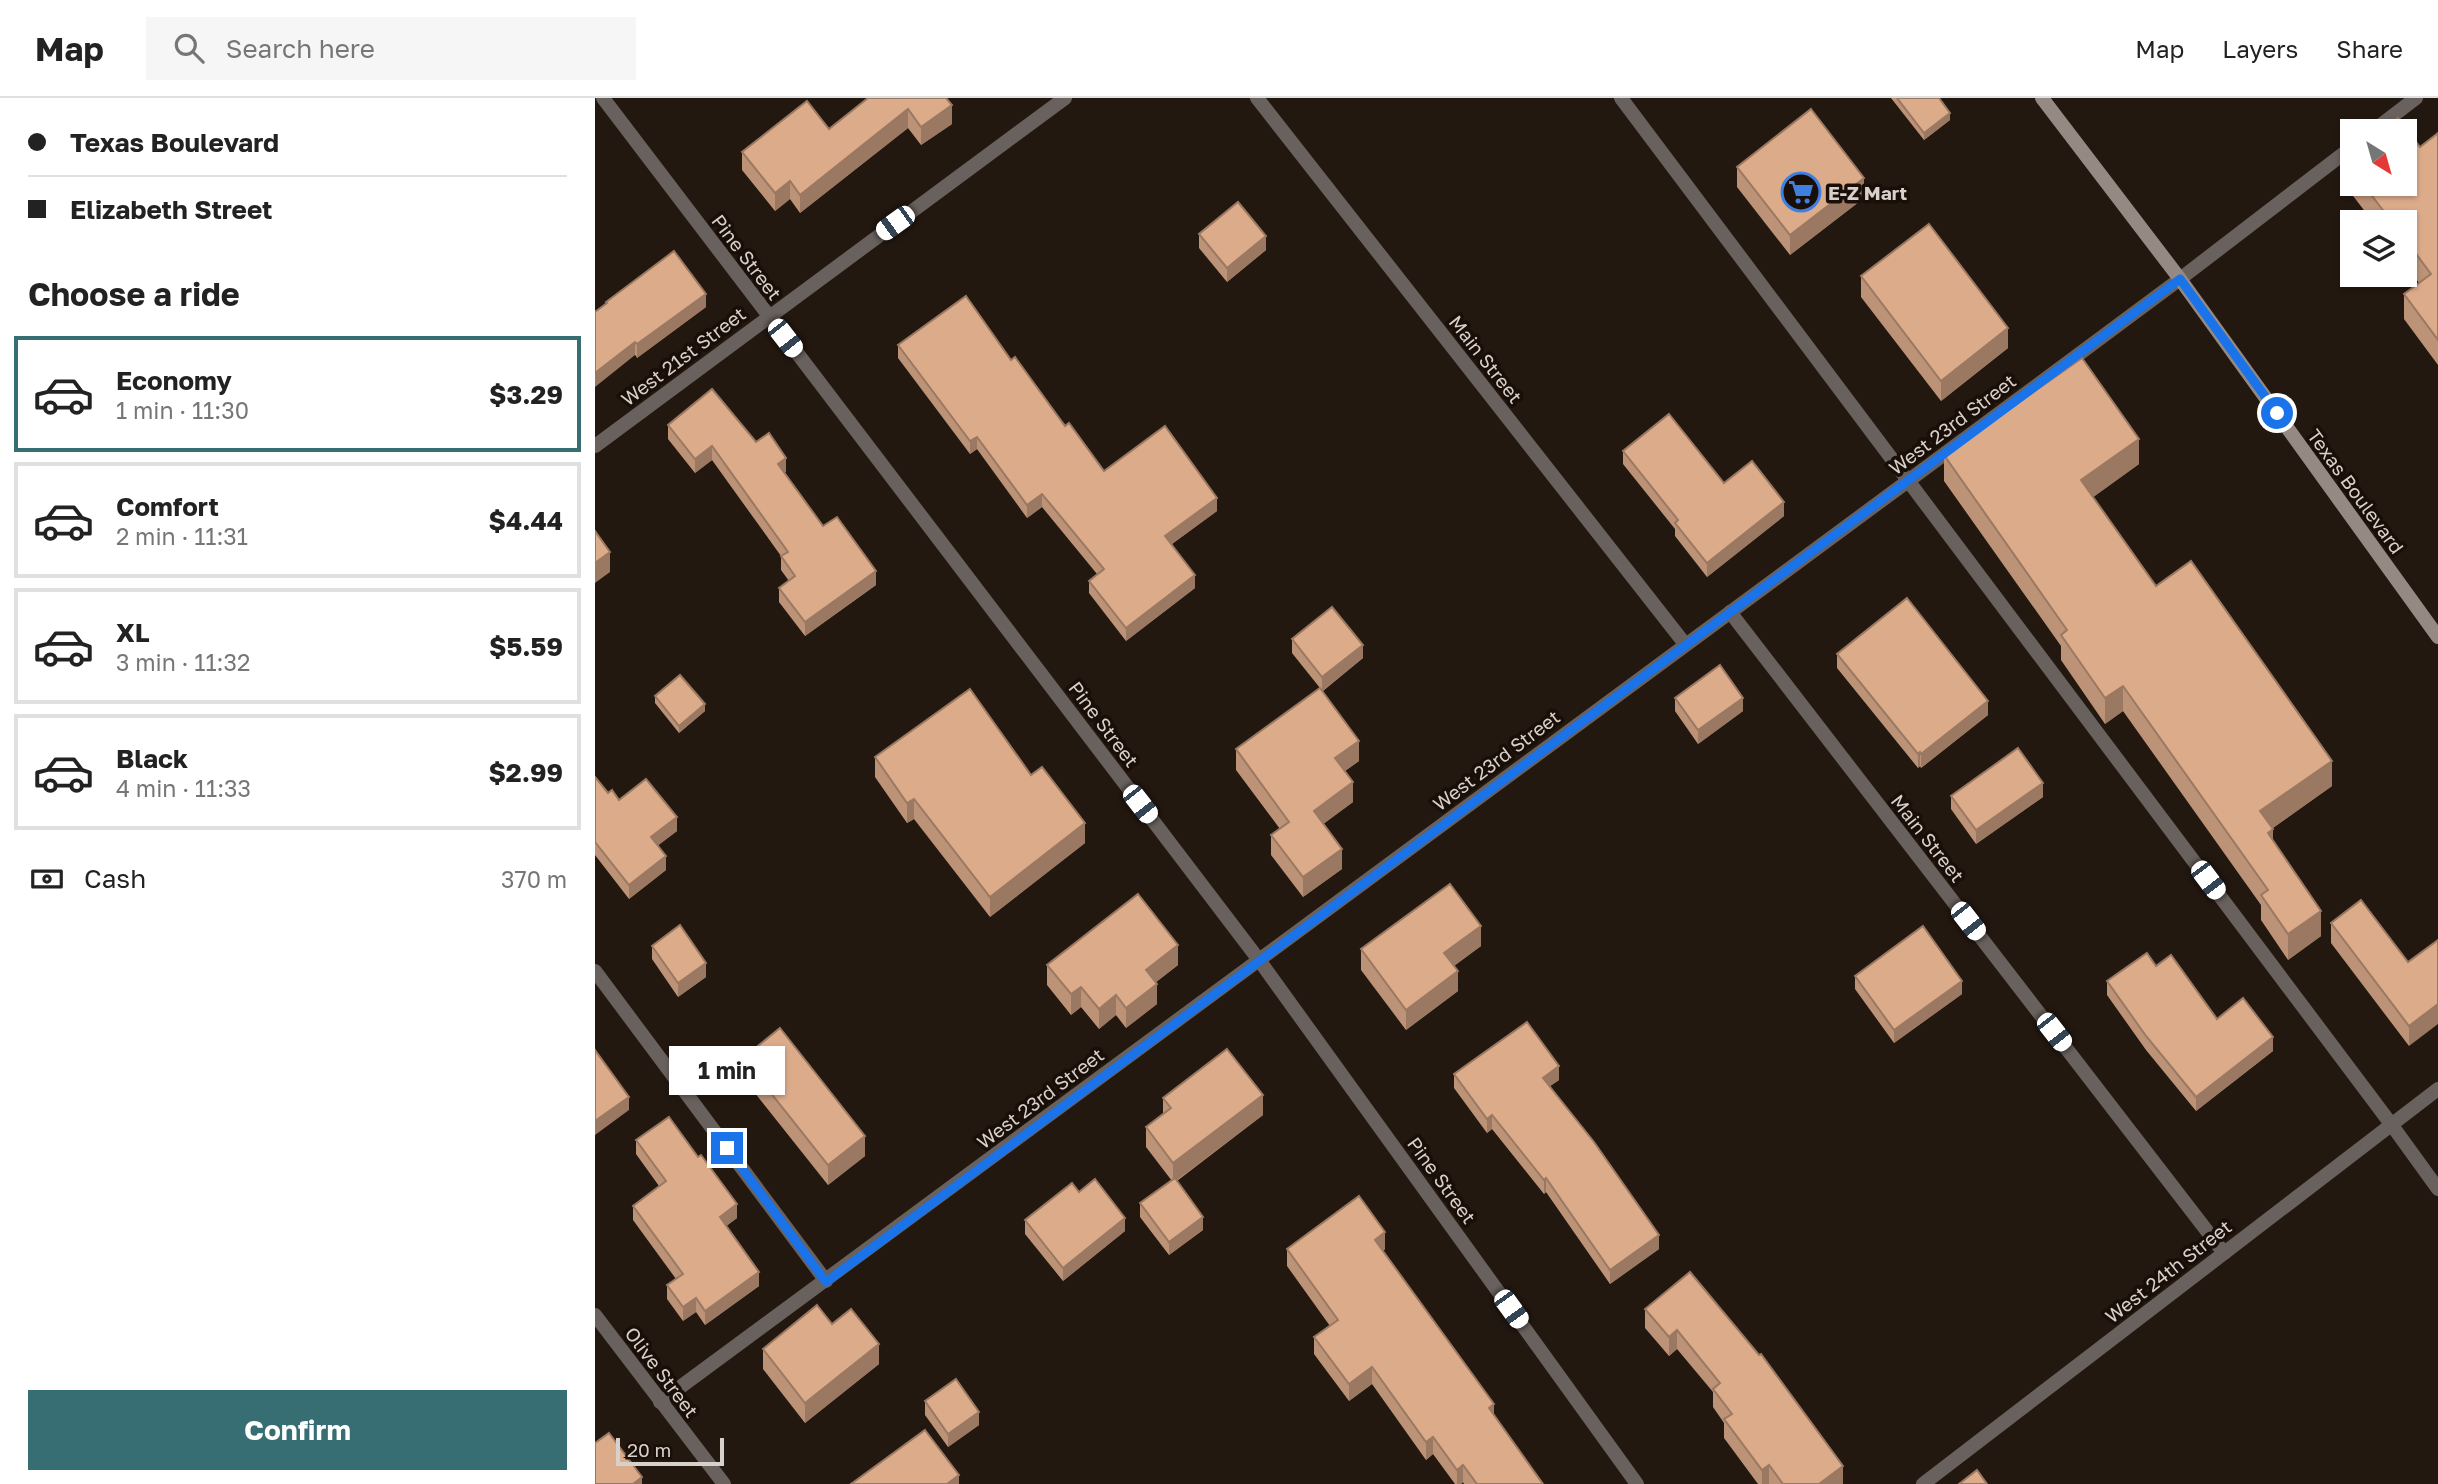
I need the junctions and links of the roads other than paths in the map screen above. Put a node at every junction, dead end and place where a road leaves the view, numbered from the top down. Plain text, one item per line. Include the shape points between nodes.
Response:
1 (603, 98) edge
2 (1065, 98) edge
3 (1257, 98) edge
4 (1621, 98) edge
5 (2042, 98) edge
6 (2416, 98) edge
7 (2389, 119) edge
8 (2340, 156) edge
9 (2180, 279) junction
10 (768, 316) junction
11 (595, 446) edge
12 (1908, 481) junction
13 (1730, 612) junction
14 (2438, 637) edge
15 (1685, 644) junction
16 (1259, 960) junction
17 (595, 971) edge
18 (2438, 1089) edge
19 (2391, 1125) junction
20 (2438, 1189) edge
21 (2224, 1253) junction
22 (826, 1282) junction
23 (595, 1315) edge
24 (660, 1402) junction
25 (725, 1484) edge
26 (1637, 1484) edge
27 (1923, 1484) edge

1 - 10 street, Pine Street
2 - 10 street, West 21st Street
3 - 15 street, Main Street
4 - 12 street
5 - 9 main road, Texas Boulevard
6 - 7 street
8 - 9 street, West 23rd Street
9 - 12 street, West 23rd Street
9 - 14 main road, Texas Boulevard
10 - 11 street, West 21st Street
10 - 16 street, Pine Street
12 - 13 street, West 23rd Street
12 - 19 street
13 - 15 street, West 23rd Street
13 - 21 street, Main Street
15 - 16 street, West 23rd Street
16 - 22 street, West 23rd Street
16 - 26 street, Pine Street
17 - 22 street
18 - 19 street, West 24th Street
19 - 20 street
19 - 21 street, West 24th Street
21 - 27 street, West 24th Street
22 - 24 street, West 23rd Street
23 - 24 street, Olive Street
24 - 25 street, Olive Street

